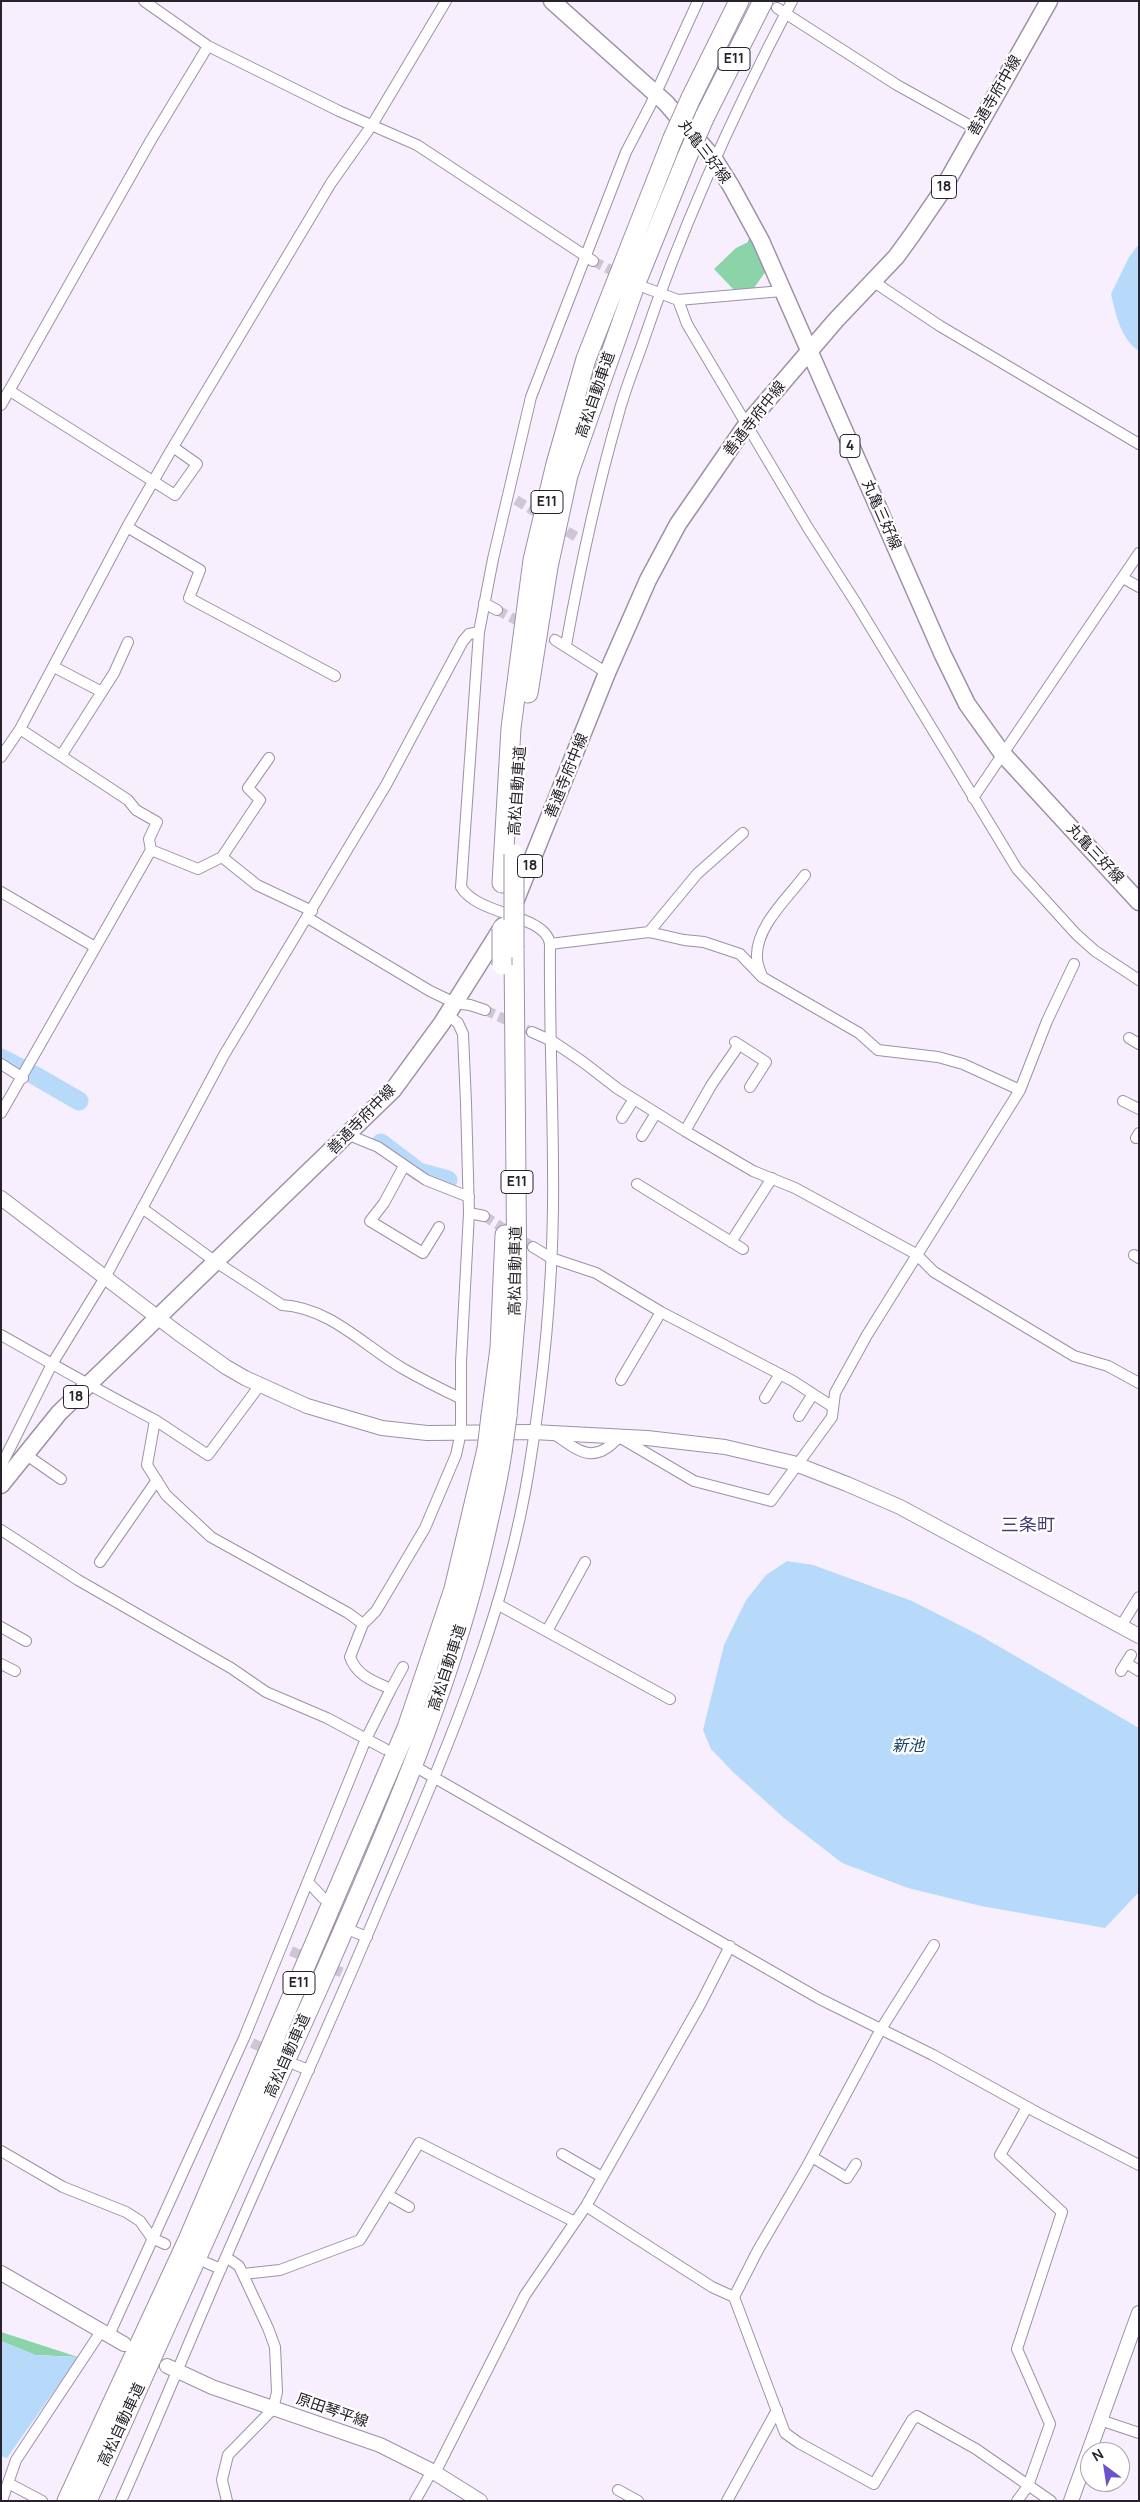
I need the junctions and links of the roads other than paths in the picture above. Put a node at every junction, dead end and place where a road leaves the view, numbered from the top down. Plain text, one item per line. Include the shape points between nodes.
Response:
1 (144, 1) edge
2 (446, 1) edge
3 (552, 1) edge
4 (698, 1) edge
5 (739, 1) edge
6 (792, 1) edge
7 (1049, 1) edge
8 (776, 7) edge
9 (208, 46) junction
10 (656, 92) junction
11 (372, 125) junction
12 (976, 129) junction
13 (714, 159) junction
14 (589, 258) junction
15 (874, 282) junction
16 (646, 288) dead end
17 (782, 291) junction
18 (659, 294) junction
19 (678, 300) junction
20 (808, 351) junction
21 (10, 392) junction
22 (1, 405) edge
23 (747, 424) junction
24 (1139, 444) edge
25 (173, 447) junction
26 (153, 482) junction
27 (127, 527) junction
28 (1139, 553) edge
29 (1122, 578) junction
30 (1139, 587) edge
31 (484, 603) junction
32 (497, 610) tunnel mouth
33 (479, 632) junction
34 (555, 640) tunnel mouth
35 (128, 642) dead end
36 (566, 645) junction
37 (54, 667) junction
38 (607, 673) junction
39 (335, 676) dead end
40 (102, 692) junction
41 (20, 729) junction
42 (1002, 753) junction
43 (61, 756) junction
44 (1, 757) edge
45 (269, 758) dead end
46 (973, 798) junction
47 (743, 833) dead end
48 (152, 850) junction
49 (222, 857) junction
50 (805, 875) dead end
51 (1, 892) edge
52 (1139, 902) edge
53 (310, 914) junction
54 (509, 915) junction
55 (649, 932) junction
56 (550, 944) junction
57 (95, 948) junction
58 (1074, 964) dead end
59 (762, 977) junction
60 (1139, 980) edge
61 (452, 1009) junction
62 (485, 1010) tunnel mouth
63 (532, 1032) tunnel mouth
64 (1129, 1038) dead end
65 (552, 1041) junction
66 (1139, 1044) edge
67 (1, 1064) edge
68 (23, 1078) junction
69 (750, 1087) dead end
70 (1020, 1090) junction
71 (634, 1099) junction
72 (1123, 1100) dead end
73 (1139, 1109) edge
74 (1, 1113) edge
75 (656, 1113) junction
76 (622, 1118) dead end
77 (685, 1131) junction
78 (349, 1135) junction
79 (642, 1136) dead end
80 (404, 1166) junction
81 (772, 1178) junction
82 (637, 1184) dead end
83 (469, 1197) junction
84 (1, 1198) edge
85 (142, 1208) junction
86 (469, 1213) junction
87 (484, 1216) tunnel mouth
88 (439, 1228) dead end
89 (731, 1242) junction
90 (533, 1247) tunnel mouth
91 (743, 1249) dead end
92 (916, 1254) junction
93 (551, 1258) junction
94 (216, 1262) junction
95 (106, 1276) junction
96 (661, 1312) junction
97 (159, 1316) junction
98 (1, 1335) edge
99 (52, 1364) junction
100 (780, 1374) junction
101 (621, 1380) dead end
102 (90, 1383) junction
103 (1139, 1383) edge
104 (260, 1385) junction
105 (813, 1394) junction
106 (460, 1398) junction
107 (765, 1398) dead end
108 (833, 1407) junction
109 (499, 1416) junction
110 (798, 1416) dead end
111 (155, 1420) junction
112 (460, 1432) junction
113 (533, 1432) junction
114 (554, 1433) junction
115 (619, 1437) junction
116 (494, 1450) junction
117 (24, 1454) junction
118 (797, 1465) junction
119 (1, 1466) edge
120 (62, 1479) dead end
121 (157, 1480) junction
122 (1, 1486) edge
123 (1, 1530) edge
124 (100, 1562) dead end
125 (585, 1562) dead end
126 (1139, 1597) edge
127 (497, 1604) junction
128 (363, 1624) junction
129 (1121, 1626) junction
130 (1, 1627) edge
131 (547, 1632) junction
132 (1139, 1636) edge
133 (26, 1641) dead end
134 (1126, 1663) dead end
135 (1, 1664) edge
136 (403, 1667) dead end
137 (15, 1671) dead end
138 (1139, 1671) edge
139 (390, 1689) junction
140 (670, 1699) dead end
141 (366, 1739) junction
142 (385, 1749) dead end
143 (421, 1770) dead end
144 (435, 1778) junction
145 (308, 1882) junction
146 (323, 1898) dead end
147 (352, 1931) dead end
148 (366, 1937) junction
149 (934, 1945) dead end
150 (730, 1946) junction
151 (881, 2029) junction
152 (296, 2064) dead end
153 (309, 2070) junction
154 (1027, 2107) junction
155 (1, 2151) edge
156 (562, 2154) dead end
157 (812, 2157) junction
158 (856, 2164) dead end
159 (1139, 2165) edge
160 (602, 2177) junction
161 (388, 2195) junction
162 (586, 2206) junction
163 (409, 2208) dead end
164 (575, 2222) junction
165 (152, 2238) junction
166 (165, 2244) dead end
167 (226, 2257) junction
168 (207, 2263) dead end
169 (221, 2269) junction
170 (1, 2273) edge
171 (243, 2274) junction
172 (734, 2297) junction
173 (1139, 2313) edge
174 (105, 2332) junction
175 (124, 2344) dead end
176 (173, 2369) junction
177 (273, 2409) junction
178 (777, 2410) junction
179 (1100, 2420) junction
180 (1139, 2433) edge
181 (434, 2472) junction
182 (8, 2483) junction
183 (1028, 2486) junction
184 (618, 2490) dead end
185 (29, 2498) edge
186 (2, 2501) edge
187 (42, 2501) edge
188 (67, 2501) edge
189 (87, 2501) edge
190 (122, 2501) edge
191 (227, 2501) edge
192 (416, 2501) edge
193 (480, 2501) edge
194 (638, 2501) edge
195 (727, 2501) edge
196 (1017, 2501) edge
197 (1051, 2501) edge
198 (1071, 2501) edge

1 - 9 street
2 - 11 street
3 - 10 main road, 丸亀三好線 / 4
4 - 10 street
5 - 109 highway, 高松自動車道 / E11, bridge via 672,138 586,359 538,540 511,728 502,884 507,1206
6 - 8 street
7 - 12 main road, 善通寺府中線 / 18
8 - 12 street via 897,85
8 - 13 street
8 - 109 highway, 高松自動車道 / E11, bridge via 705,116 687,157 635,285 568,475 548,567 522,729 514,854 517,1298
9 - 11 street
9 - 21 street via 151,140
10 - 13 main road, 丸亀三好線 / 4
10 - 14 street via 626,152
11 - 14 street via 418,145
11 - 25 street via 331,183
12 - 15 main road, 善通寺府中線 / 18 via 926,214
13 - 17 main road, 丸亀三好線 / 4 via 761,241
13 - 18 street
14 - 31 street via 531,397 512,498
15 - 20 main road, 善通寺府中線 / 18
15 - 24 street via 940,326
16 - 18 street
17 - 19 street
17 - 20 main road, 丸亀三好線 / 4
18 - 19 street
18 - 36 street via 618,415 582,540
19 - 23 street via 687,324
20 - 23 main road, 善通寺府中線 / 18
20 - 42 main road, 丸亀三好線 / 4 via 956,681
21 - 22 street
21 - 26 street
23 - 38 main road, 善通寺府中線 / 18 via 678,524 648,580
23 - 46 street
25 - 26 street
25 - 26 street via 197,464 175,495
26 - 27 street
27 - 37 street
27 - 39 street via 200,570 190,598
28 - 29 street
29 - 30 street
29 - 42 street
31 - 32 street
31 - 33 street
33 - 53 street via 469,634 463,641 386,785
33 - 54 street via 461,887 473,901
34 - 36 street
35 - 40 street
36 - 38 street
37 - 40 street
37 - 41 street
38 - 54 main road, 善通寺府中線 / 18
40 - 43 street
41 - 43 street
41 - 44 street
42 - 46 street
42 - 52 main road, 丸亀三好線 / 4
43 - 48 street via 157,822 149,839
45 - 49 street via 248,788 260,800
46 - 60 street via 1017,869 1076,934 1095,951
47 - 55 street via 697,874
48 - 49 street via 198,869
48 - 57 street
49 - 53 street via 257,885
50 - 59 street via 759,940 757,958
51 - 57 street
53 - 61 street via 430,991
53 - 85 street via 224,1055
54 - 56 street via 540,927
54 - 61 main road, 善通寺府中線 / 18
55 - 56 street
55 - 59 street via 704,942 740,954
56 - 65 street
57 - 68 street
58 - 70 street
59 - 70 street via 859,1033 878,1050 938,1057 963,1064
61 - 62 street via 470,1005
61 - 78 main road, 善通寺府中線 / 18 via 393,1090
61 - 83 street via 463,1034
63 - 65 street
64 - 66 street
65 - 71 street
65 - 93 street
67 - 68 street
68 - 74 street
69 - 77 street via 766,1062 736,1043
70 - 92 street
71 - 75 street
71 - 76 street
72 - 73 street
75 - 77 street
75 - 79 street
77 - 81 street via 753,1171
78 - 80 street via 378,1147
78 - 94 main road, 善通寺府中線 / 18
80 - 83 street via 426,1180
80 - 88 street via 370,1221 423,1253
81 - 89 street
81 - 92 street
82 - 89 street
83 - 86 street
84 - 95 street
85 - 94 street
85 - 95 street
86 - 87 street
86 - 106 street
89 - 91 street
90 - 93 street
92 - 103 street via 934,1272 1074,1356 1108,1366
92 - 108 street via 835,1393
93 - 96 street via 596,1273
93 - 113 street via 544,1359
94 - 97 main road, 善通寺府中線 / 18
94 - 106 street via 282,1305 292,1305 323,1316 402,1368
95 - 97 street
95 - 99 street
96 - 100 street
96 - 101 street
97 - 102 main road, 善通寺府中線 / 18
97 - 104 street via 226,1366
98 - 99 street
99 - 102 street
99 - 119 street
100 - 105 street
100 - 107 street
102 - 111 street
102 - 117 main road, 善通寺府中線 / 18
104 - 111 street via 208,1454
104 - 112 street via 307,1406 382,1428 428,1433
105 - 108 street
105 - 110 street
106 - 112 street
108 - 118 street via 832,1417
109 - 116 highway, 高松自動車道 / E11, bridge
111 - 121 street via 147,1465
112 - 113 street
112 - 128 street via 456,1455 425,1528 376,1610
113 - 114 street
113 - 127 street via 529,1470
114 - 115 street
114 - 115 street via 575,1449 590,1454 602,1452
115 - 118 street via 725,1447
115 - 118 street via 694,1481 771,1501
116 - 188 highway, 高松自動車道 / E11 via 454,1589 407,1728 188,2240
116 - 189 highway, 高松自動車道 / E11 via 498,1483 471,1594 422,1745 213,2226
117 - 120 street
117 - 122 main road, 善通寺府中線 / 18
118 - 129 street via 900,1507
121 - 124 street
121 - 128 street via 166,1495 212,1537
123 - 141 street via 266,1692 328,1718
125 - 131 street
126 - 129 street
127 - 131 street
127 - 144 street
128 - 139 street via 350,1657 352,1662 356,1670
129 - 132 street
130 - 133 street
131 - 140 street
134 - 138 street
135 - 137 street
136 - 139 street
139 - 141 street
141 - 142 street
141 - 145 street
143 - 144 street
144 - 148 street
144 - 150 street
145 - 146 street
145 - 165 street via 287,1949 248,2040
147 - 148 street
148 - 153 street
149 - 151 street
150 - 151 street via 820,1999
150 - 160 street
151 - 154 street
151 - 157 street
152 - 153 street
153 - 167 street
154 - 159 street
154 - 183 street via 1000,2155 1062,2212 1017,2349 1050,2424
155 - 165 street via 63,2187 126,2212 140,2221
156 - 160 street
157 - 158 street via 848,2178
157 - 172 street
160 - 162 street
161 - 163 street
161 - 164 street via 419,2143
161 - 171 street via 360,2240 280,2270
162 - 164 street
162 - 172 street via 712,2287
164 - 181 street via 525,2296
165 - 166 street
165 - 174 street
167 - 169 street
167 - 171 street via 239,2266
168 - 169 street
169 - 176 street
170 - 174 street
171 - 177 street via 275,2347 277,2392
172 - 178 street
173 - 179 street
174 - 175 street
174 - 182 street via 16,2460
176 - 177 street, 原田琴平線
176 - 190 street
177 - 181 street, 原田琴平線 via 373,2442
177 - 191 street via 228,2455 222,2480
178 - 183 street via 786,2433 799,2444 874,2484 917,2416 976,2448
178 - 195 street
179 - 180 street
179 - 198 street
181 - 192 street
181 - 193 street, 原田琴平線
182 - 185 street
182 - 186 street
183 - 196 street
183 - 197 street
184 - 194 street
185 - 187 street

